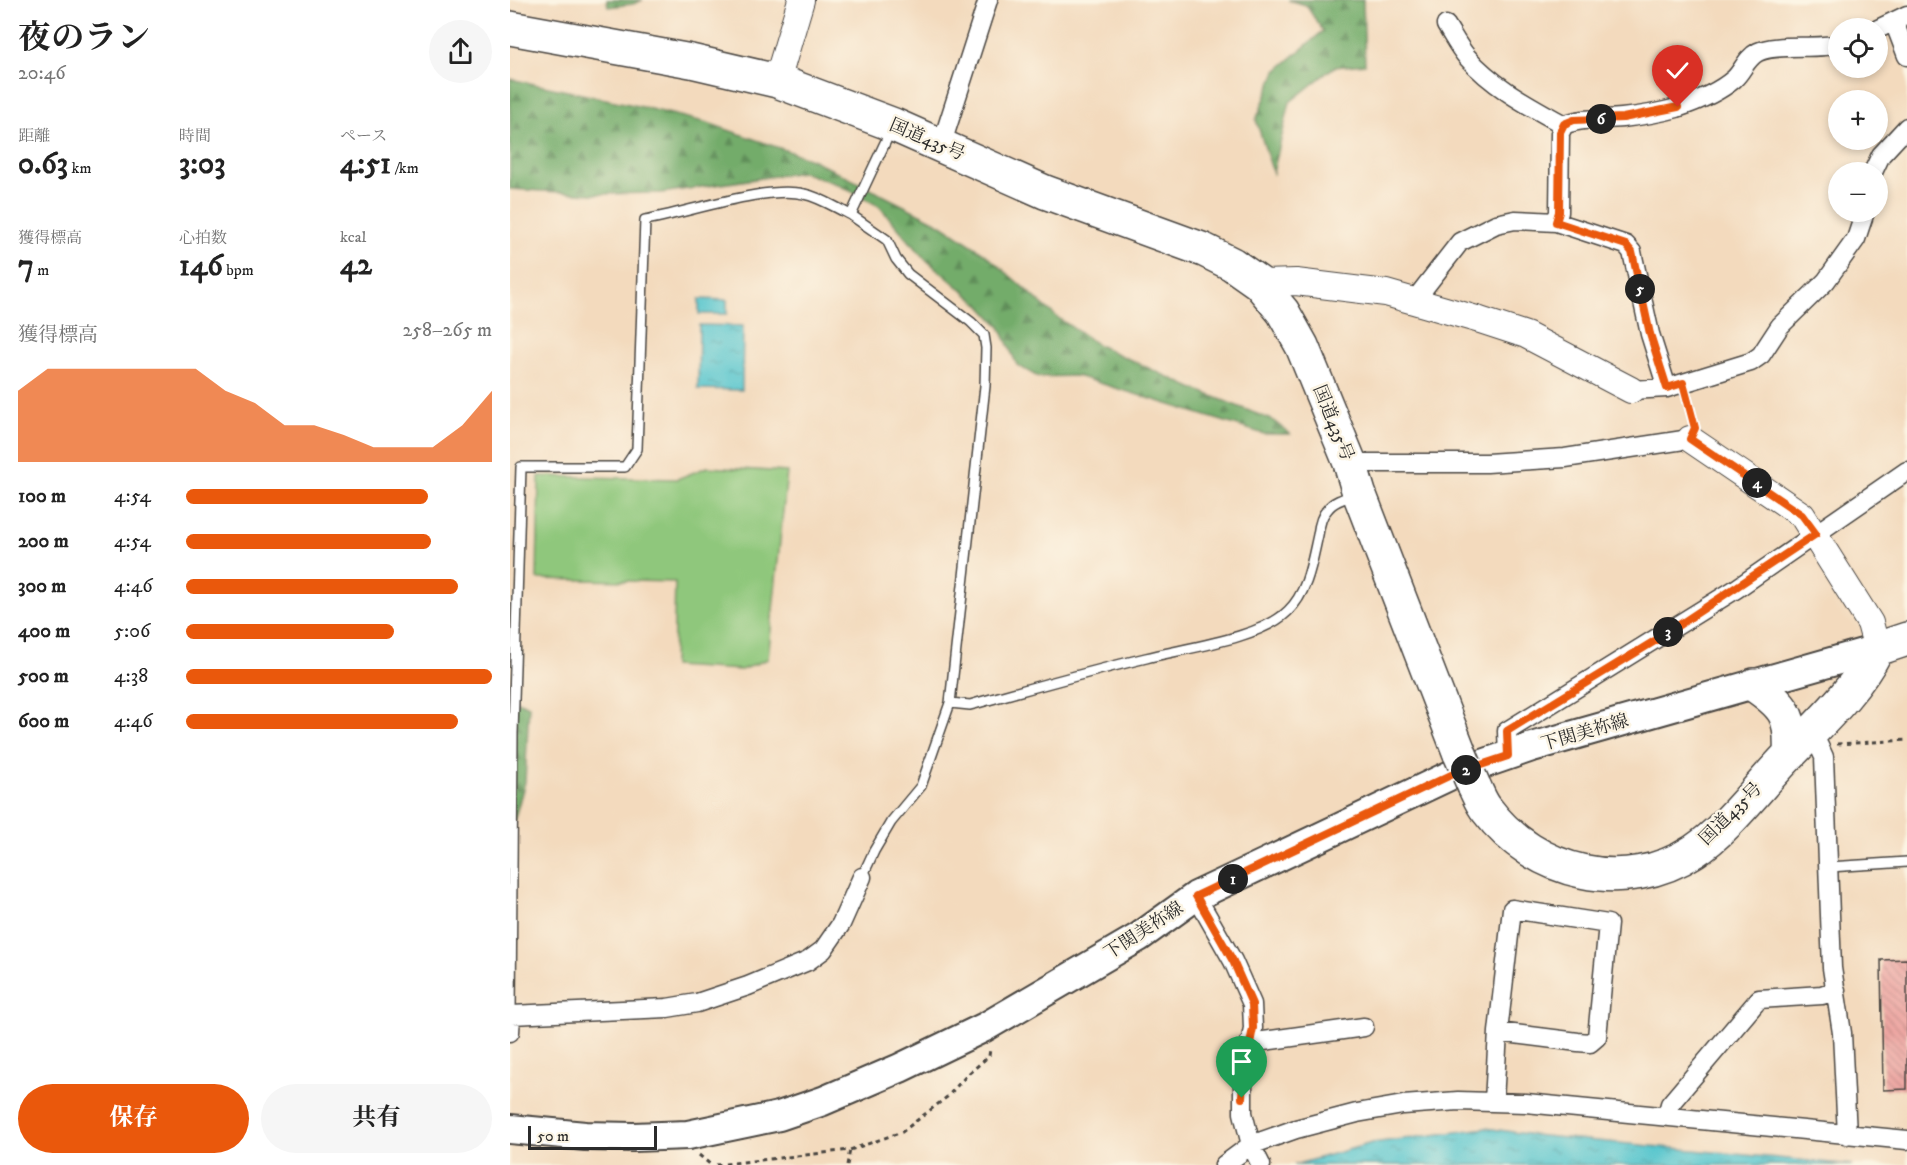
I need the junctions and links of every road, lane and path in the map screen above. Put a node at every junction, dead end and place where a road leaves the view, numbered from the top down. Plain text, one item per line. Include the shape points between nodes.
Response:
1 (801, 0) edge
2 (988, 0) edge
3 (1893, 22) edge
4 (1446, 26) dead end
5 (510, 28) edge
6 (1828, 47) edge
7 (1907, 56) edge
8 (777, 81) junction
9 (1564, 124) junction
10 (894, 125) junction
11 (1907, 127) edge
12 (941, 146) junction
13 (1878, 162) edge
14 (850, 215) junction
15 (1556, 222) junction
16 (1862, 222) edge
17 (1259, 283) junction
18 (1417, 302) junction
19 (1675, 385) junction
20 (1631, 390) joint
21 (1690, 439) junction
22 (1907, 471) edge
23 (1355, 478) junction
24 (1816, 534) junction
25 (1892, 644) edge
26 (1754, 685) junction
27 (950, 703) junction
28 (1907, 740) edge
29 (1806, 746) junction
30 (1508, 756) junction
31 (1907, 862) edge
32 (1829, 867) junction
33 (862, 877) joint
34 (1196, 896) junction
35 (1836, 990) junction
36 (511, 1024) edge
37 (985, 1027) junction
38 (1364, 1027) dead end
39 (1498, 1032) junction
40 (1249, 1043) junction
41 (1494, 1101) junction
42 (1667, 1115) junction
43 (510, 1129) edge
44 (1847, 1135) junction
45 (1907, 1140) edge
46 (850, 1150) junction
47 (1257, 1156) edge
48 (716, 1165) edge
49 (847, 1165) edge
50 (1224, 1165) edge

1 - 8 street
2 - 12 street
3 - 7 street
4 - 9 street via 1467,57 1490,77 1515,97
5 - 8 highway, 国道435号
6 - 9 street via 1760,51 1749,57 1735,78 1721,88 1678,107
8 - 10 highway, 国道435号
9 - 15 street via 1560,132
10 - 12 highway, 国道435号
10 - 14 lane
11 - 13 street
12 - 17 highway, 国道435号 via 1045,192 1204,250
14 - 27 lane via 887,240 908,274 984,335 985,386
14 - 36 lane via 805,194 783,192 645,220 637,449 625,467 521,466 513,733
15 - 18 street via 1515,220 1496,224 1460,242
15 - 19 street via 1626,245 1632,252 1650,334
16 - 19 street via 1856,239 1826,281 1780,326 1761,355 1751,362
17 - 18 street via 1296,282 1386,293
17 - 23 highway, 国道435号 via 1283,312 1302,346
18 - 20 street via 1526,335
19 - 20 street
19 - 21 path via 1695,428
21 - 23 street via 1565,458
21 - 24 street via 1802,515
22 - 24 street
23 - 27 lane via 1339,501 1327,509 1301,593 1288,612 1264,626 1238,637 970,705
23 - 29 highway, 国道435号, bridge via 1474,786 1485,808 1502,828 1538,855 1575,871 1611,875 1648,871 1672,862 1715,834
24 - 25 street via 1870,623
24 - 30 street via 1658,639 1507,731
25 - 26 main road, 下関美祢線
25 - 29 highway, 国道435号 via 1865,671
26 - 29 highway via 1776,701 1791,732
26 - 30 main road, 下関美祢線
27 - 33 lane via 921,786 891,822
28 - 29 path
29 - 32 street via 1824,757
30 - 34 main road, 下関美祢線 via 1440,779
31 - 32 lane
32 - 35 street
33 - 36 street via 841,924 823,950 808,961 698,1003
34 - 37 main road, 下関美祢線 via 1139,937
34 - 40 street via 1248,992 1253,1028
35 - 42 street via 1822,995 1759,999 1670,1104
35 - 44 street
37 - 43 main road, 下関美祢線 via 824,1101 735,1126 688,1135 633,1137
37 - 46 path via 990,1040 989,1056 947,1097 902,1132
38 - 40 street
39 - 39 street via 1512,909 1608,924 1597,1037 1590,1043
39 - 41 street
40 - 47 street via 1243,1113
41 - 42 street
41 - 47 street via 1403,1105 1357,1113 1296,1129
42 - 44 street
44 - 45 street
46 - 48 path
46 - 49 path
47 - 50 street

